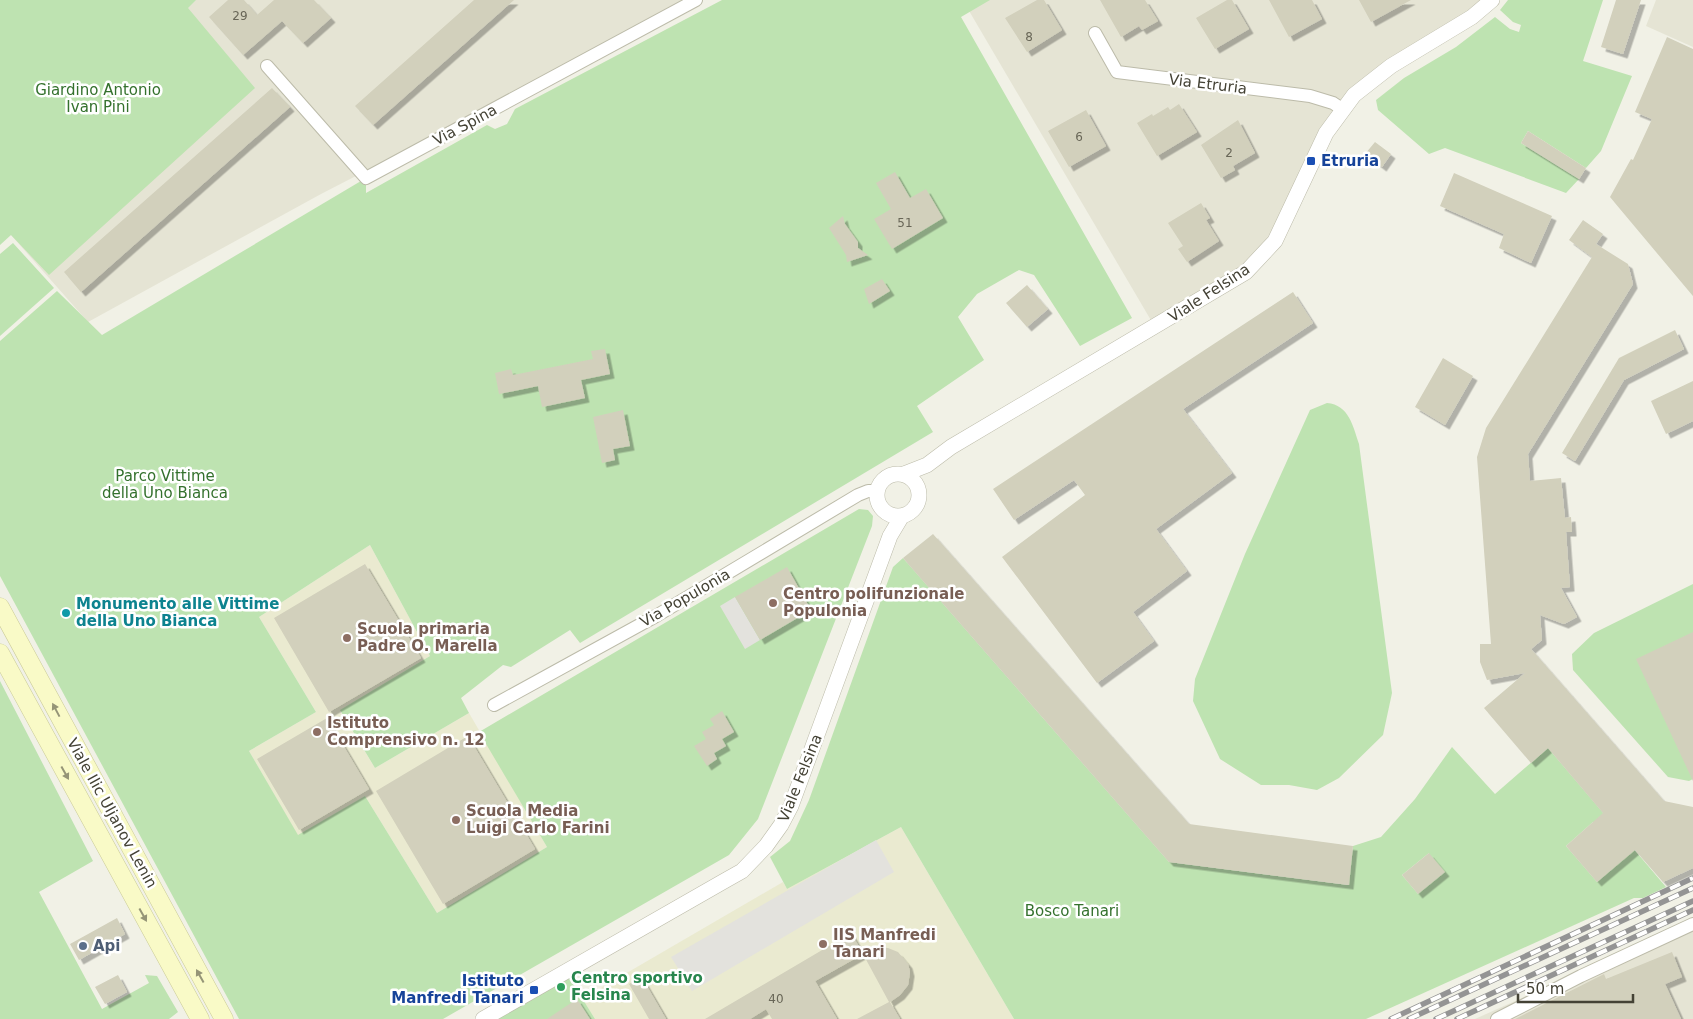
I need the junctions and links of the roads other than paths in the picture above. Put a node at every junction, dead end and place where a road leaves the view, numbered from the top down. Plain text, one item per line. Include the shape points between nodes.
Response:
1 (696, 0) edge
2 (1492, 0) edge
3 (1095, 33) dead end
4 (267, 66) dead end
5 (1342, 109) junction
6 (927, 465) junction
7 (904, 474) junction
8 (916, 484) junction
9 (876, 491) junction
10 (895, 515) junction
11 (0, 607) edge
12 (0, 653) edge
13 (494, 705) dead end
14 (1693, 924) edge
15 (200, 1019) edge
16 (224, 1019) edge
17 (484, 1019) edge
18 (1497, 1019) edge

1 - 4 street, Via Spina via 366,178
2 - 5 street, Viale Felsina via 1472,17 1383,72
3 - 5 street, Via Etruria via 1117,72 1310,96
5 - 6 street, Viale Felsina via 1311,161 1283,227 1265,253 1246,272 951,447
6 - 7 street, Viale Felsina
6 - 8 street, Viale Felsina
7 - 8 street
7 - 9 street, Viale Felsina via 890,474 883,478
8 - 10 street, Viale Felsina via 919,490 917,504 908,514
9 - 10 street via 878,504
9 - 13 street, Via Populonia via 858,495 656,616
10 - 17 street, Viale Felsina via 800,784 781,825 766,846 742,871
16 -> 11 main road, Viale Ilic Uljanov Lenin
12 -> 15 main road, Viale Ilic Uljanov Lenin
14 - 18 street

